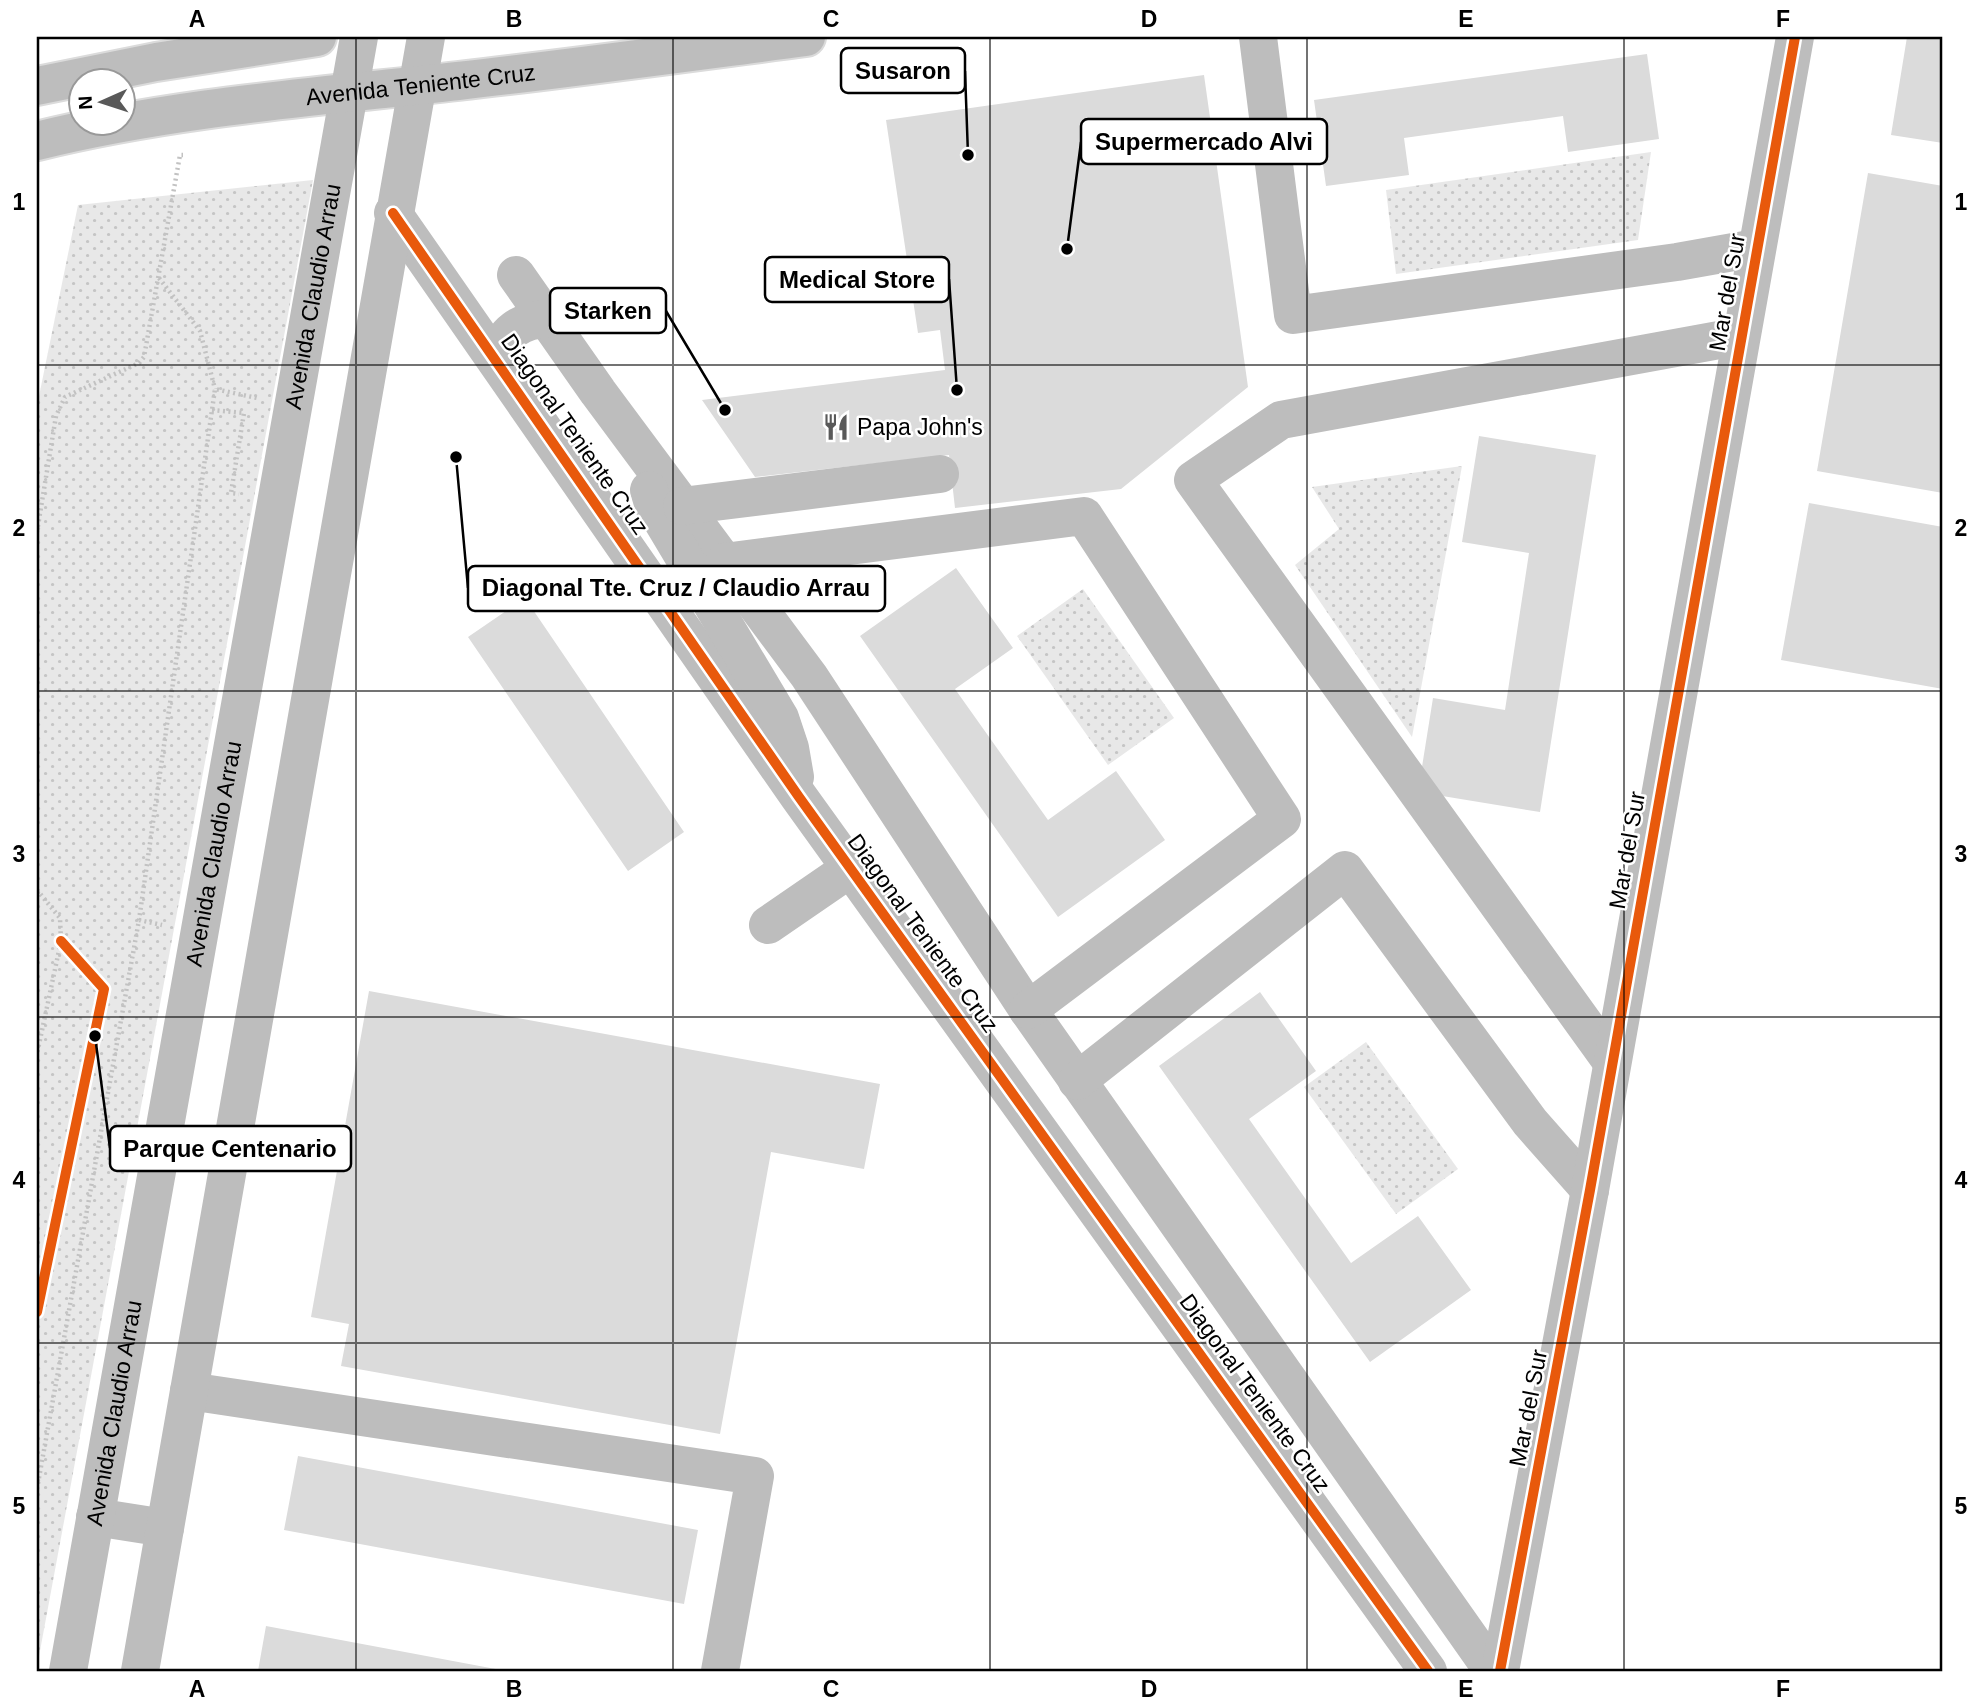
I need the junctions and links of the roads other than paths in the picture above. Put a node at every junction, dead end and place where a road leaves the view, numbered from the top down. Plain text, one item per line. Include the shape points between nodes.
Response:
1 (317, 37) edge
2 (359, 37) edge
3 (426, 37) edge
4 (806, 37) edge
5 (1258, 37) edge
6 (1795, 37) edge
7 (417, 85) junction
8 (37, 86) edge
9 (349, 92) junction
10 (37, 141) edge
11 (393, 213) junction
12 (1756, 248) junction
13 (516, 275) dead end
14 (547, 319) junction
15 (1741, 336) junction
16 (497, 358) junction
17 (648, 460) junction
18 (940, 474) dead end
19 (682, 506) junction
20 (724, 562) junction
21 (799, 797) junction
22 (852, 868) junction
23 (768, 925) dead end
24 (1028, 1010) junction
25 (1611, 1061) junction
26 (1077, 1081) junction
27 (1590, 1190) junction
28 (189, 1391) junction
29 (95, 1517) junction
30 (165, 1528) junction
31 (68, 1671) edge
32 (140, 1671) edge
33 (720, 1671) edge
34 (1428, 1671) edge
35 (1493, 1671) edge
36 (1500, 1671) edge

1 - 8 street
2 - 9 street, Avenida Claudio Arrau
3 - 7 street
4 - 7 street, Avenida Teniente Cruz
5 - 12 street via 1293,315
6 - 12 street, Mar del Sur
7 - 9 street, Avenida Teniente Cruz
7 - 11 street
9 - 10 street, Avenida Teniente Cruz via 174,113
9 - 29 street, Avenida Claudio Arrau
11 - 16 street, Diagonal Teniente Cruz
11 - 28 street
12 - 15 street, Mar del Sur
13 - 14 street, Diagonal Teniente Cruz
14 - 16 street via 514,328
14 - 17 street, Diagonal Teniente Cruz
15 - 25 street, Mar del Sur
15 - 25 street via 1281,419 1193,480
16 - 21 street, Diagonal Teniente Cruz
17 - 19 street, Diagonal Teniente Cruz
17 - 21 street, Diagonal Teniente Cruz via 654,507 780,718
18 - 19 street
19 - 20 street, Diagonal Teniente Cruz
20 - 24 street, Diagonal Teniente Cruz via 809,676
20 - 24 street via 1084,516 1282,819
21 - 22 street, Diagonal Teniente Cruz
22 - 23 street
22 - 34 street, Diagonal Teniente Cruz
24 - 26 street, Diagonal Teniente Cruz
25 - 27 street, Mar del Sur
26 - 27 street via 1345,870 1530,1122
26 - 35 street, Diagonal Teniente Cruz
27 - 36 street, Mar del Sur
28 - 30 street
28 - 33 street via 755,1476
29 - 30 street
29 - 31 street, Avenida Claudio Arrau
30 - 32 street

